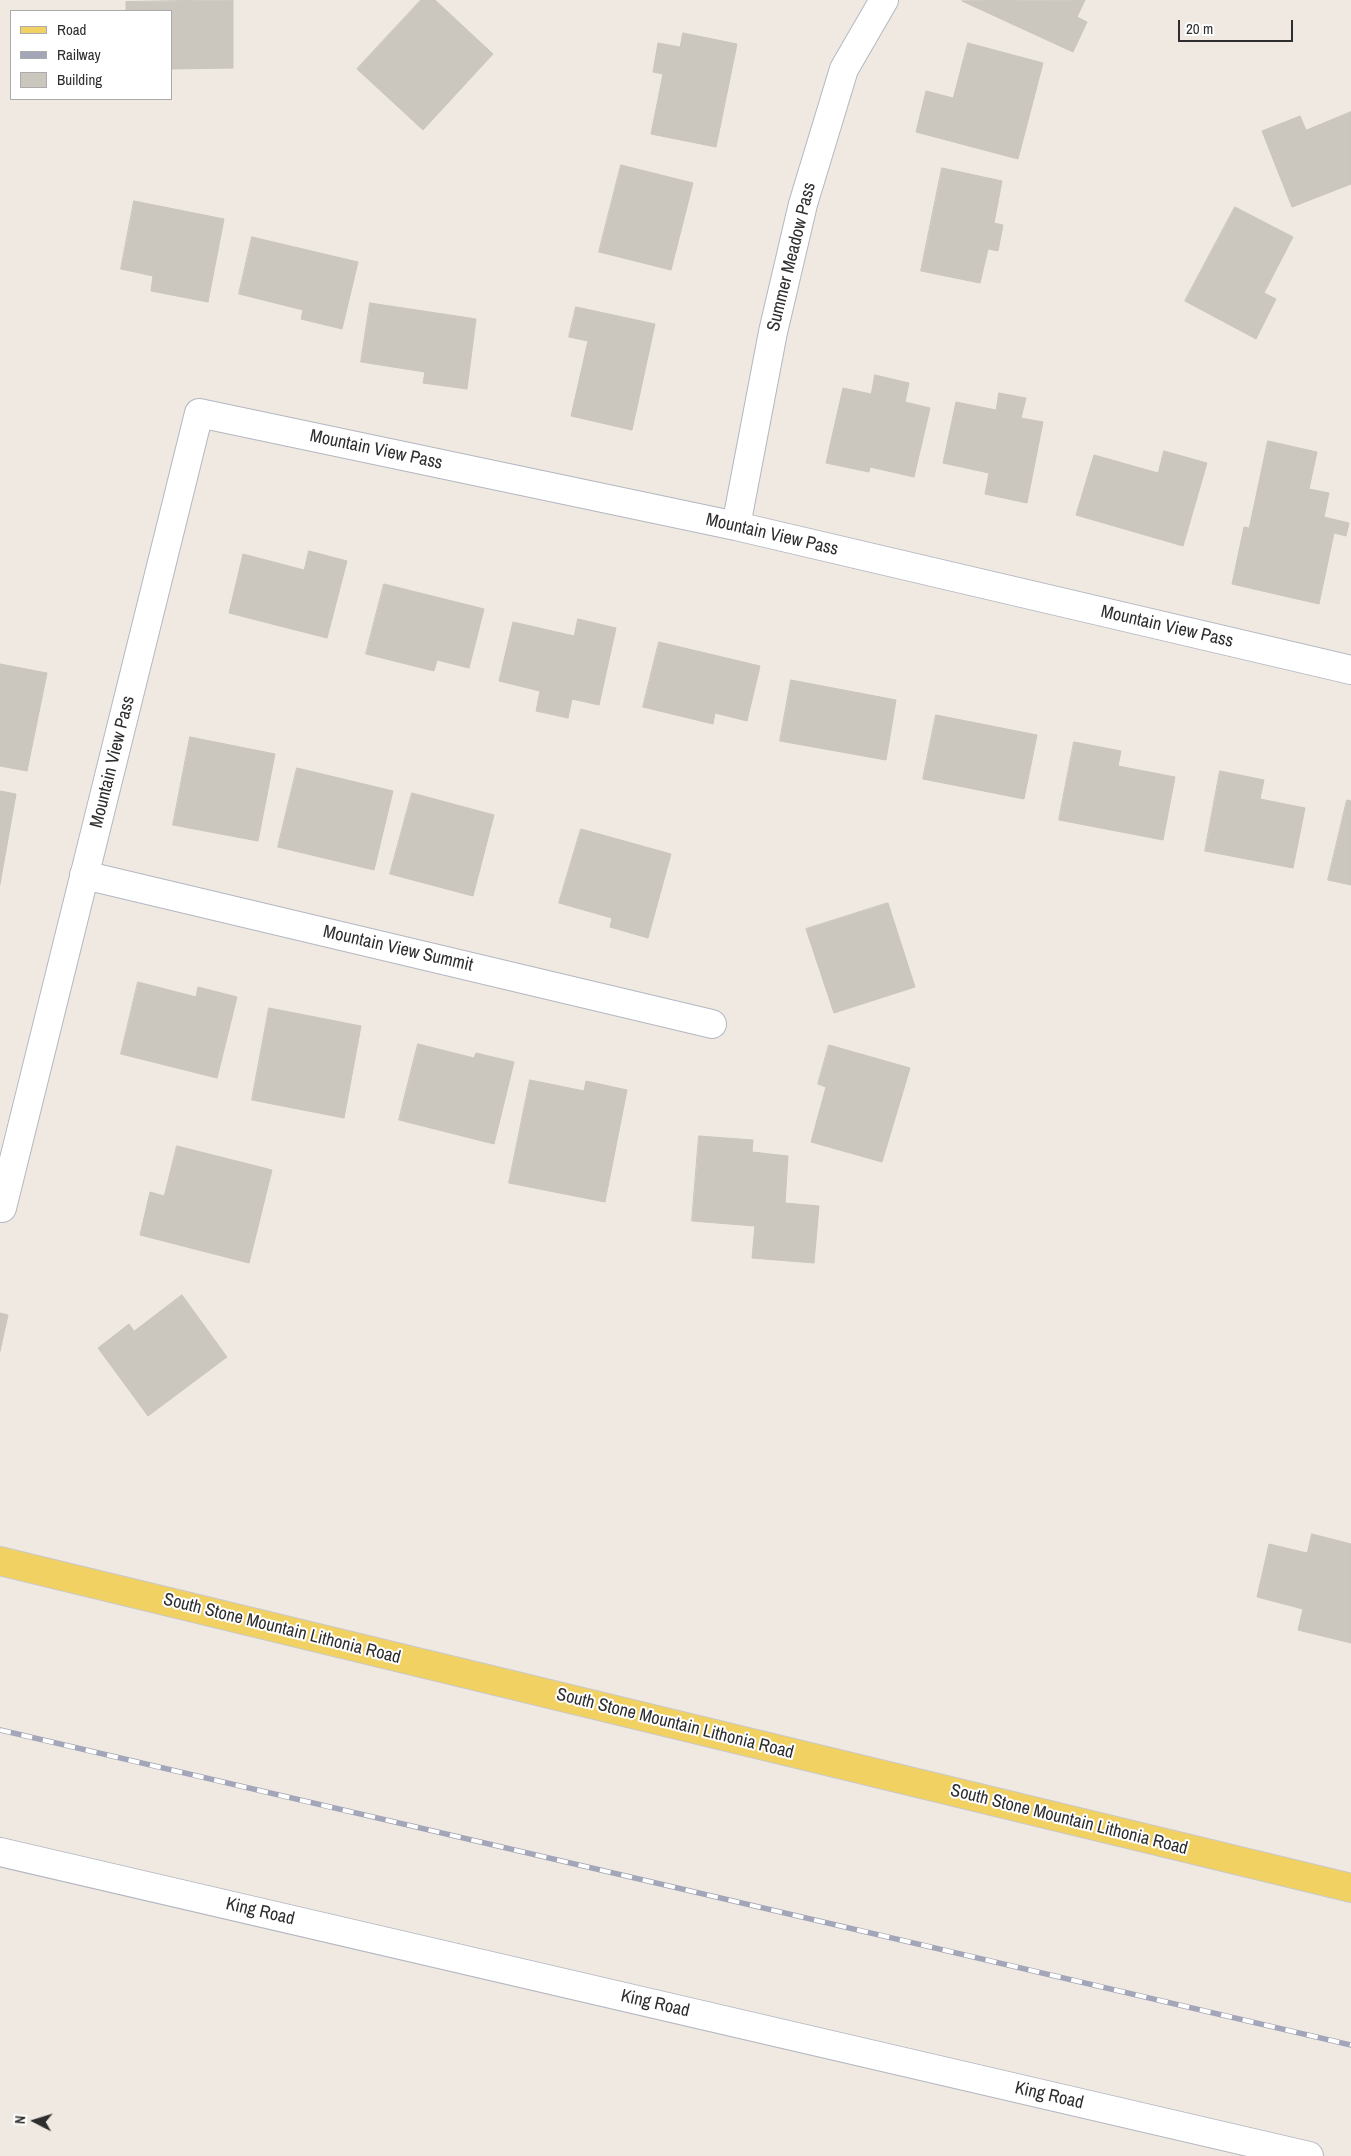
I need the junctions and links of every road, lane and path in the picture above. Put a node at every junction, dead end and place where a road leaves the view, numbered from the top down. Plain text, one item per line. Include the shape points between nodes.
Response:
1 (884, 0) edge
2 (736, 526) junction
3 (1351, 670) edge
4 (84, 875) junction
5 (712, 1024) dead end
6 (2, 1208) dead end
7 (0, 1561) edge
8 (0, 1852) edge
9 (1351, 1888) edge
10 (1309, 2156) edge

1 - 2 street, Summer Meadow Pass via 844,69 803,204 773,332
2 - 3 street, Mountain View Pass
2 - 4 street, Mountain View Pass via 199,413
4 - 5 street, Mountain View Summit
4 - 6 street, Mountain View Pass
7 - 9 main road, South Stone Mountain Lithonia Road
8 - 10 street, King Road

